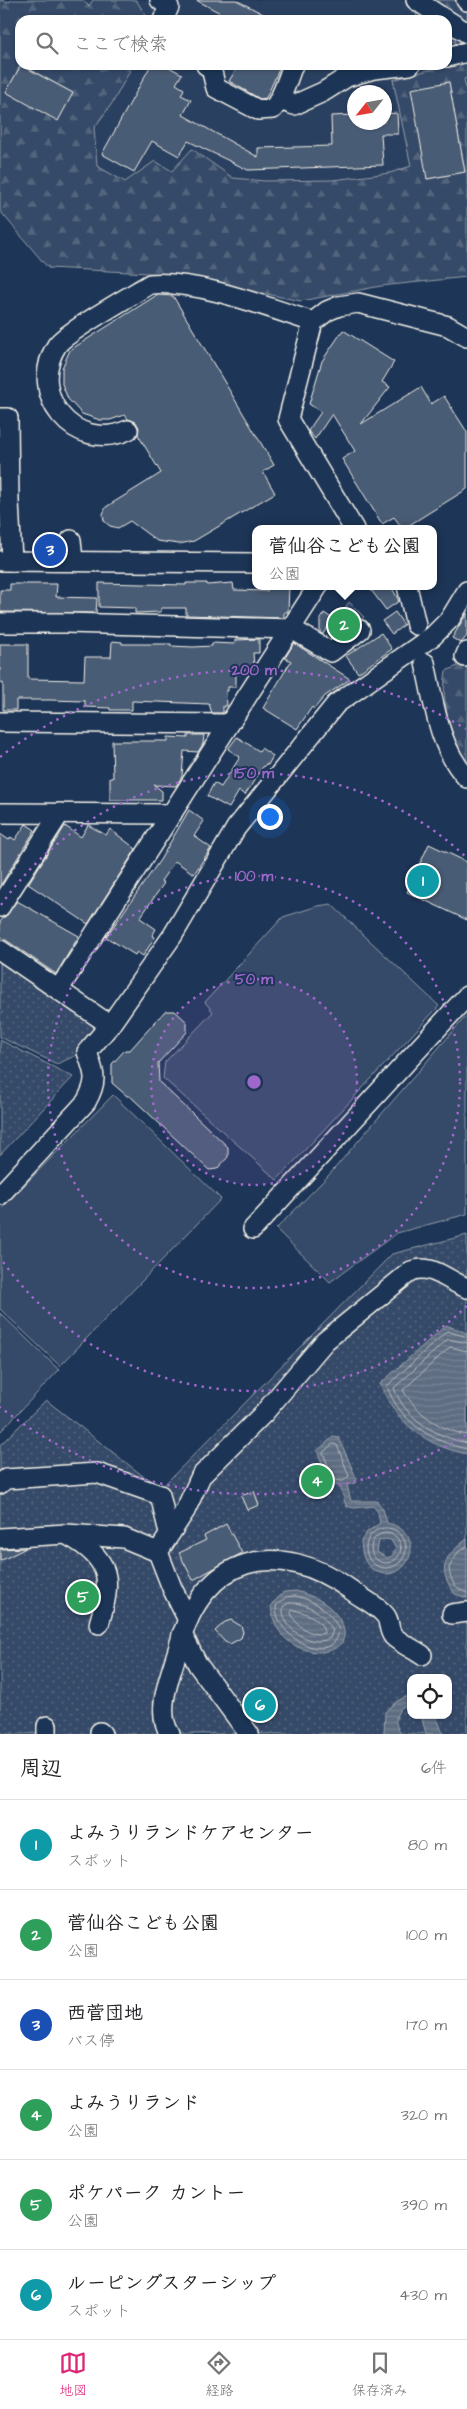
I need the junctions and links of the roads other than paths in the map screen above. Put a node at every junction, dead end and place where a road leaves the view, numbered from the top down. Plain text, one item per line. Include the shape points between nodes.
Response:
1 (160, 0) edge
2 (416, 0) edge
3 (165, 15) edge
4 (439, 15) edge
5 (452, 23) edge
6 (467, 33) edge
7 (467, 52) edge
8 (452, 56) edge
9 (212, 70) edge
10 (291, 70) edge
11 (364, 70) edge
12 (280, 100) junction
13 (314, 322) junction
14 (467, 337) edge
15 (0, 418) edge
16 (128, 430) dead end
17 (4, 501) edge
18 (352, 525) edge
19 (71, 540) dead end
20 (6, 561) edge
21 (73, 561) junction
22 (252, 563) edge
23 (316, 590) edge
24 (408, 590) edge
25 (467, 591) edge
26 (0, 623) edge
27 (416, 625) dead end
28 (292, 629) junction
29 (360, 630) dead end
30 (425, 663) dead end
31 (0, 722) edge
32 (229, 724) junction
33 (467, 778) edge
34 (0, 812) edge
35 (60, 813) junction
36 (172, 814) junction
37 (0, 907) edge
38 (0, 950) edge
39 (59, 989) junction
40 (467, 996) edge
41 (110, 1025) junction
42 (0, 1196) edge
43 (253, 1229) dead end
44 (467, 1288) edge
45 (0, 1484) edge
46 (169, 1533) junction
47 (66, 1534) junction
48 (0, 1538) edge
49 (158, 1552) junction
50 (99, 1624) dead end
51 (185, 1627) junction
52 (422, 1655) dead end
53 (170, 1734) edge
54 (249, 1734) edge

1 - 3 street via 168,7
2 - 4 street
5 - 6 street
7 - 8 street
9 - 12 street via 216,88 258,110 273,109
10 - 12 street
11 - 12 street via 294,105
13 - 14 street via 327,311 358,303 448,326
13 - 16 street via 190,285 150,284 59,343 49,364 48,383 53,404 69,423 95,436 117,435
13 - 18 street via 288,419
15 - 17 street via 8,418
17 - 20 street
19 - 21 street
20 - 21 street
21 - 22 street
23 - 28 street
24 - 27 street
25 - 41 street via 450,619 433,636 336,704 236,828 173,935
26 - 28 street
28 - 29 street via 331,652
28 - 32 street
30 - 33 street via 444,743
31 - 32 street
32 - 36 street
34 - 35 street
35 - 36 street
35 - 37 street
36 - 39 street
38 - 39 street
39 - 41 street
40 - 43 street
41 - 42 street via 87,1052 94,1073 94,1088 86,1102
44 - 46 street via 434,1270 421,1267 411,1271 325,1341 264,1413 201,1476
45 - 46 street via 6,1478 97,1474 160,1496
46 - 49 street
47 - 48 street
47 - 49 street via 124,1538
47 - 50 street via 100,1558 107,1576 107,1597
49 - 51 street
51 - 52 street via 192,1608 207,1588 237,1566 272,1559 307,1566 340,1582 386,1615 393,1636
51 - 53 street via 166,1696 163,1718
51 - 54 street via 198,1665

